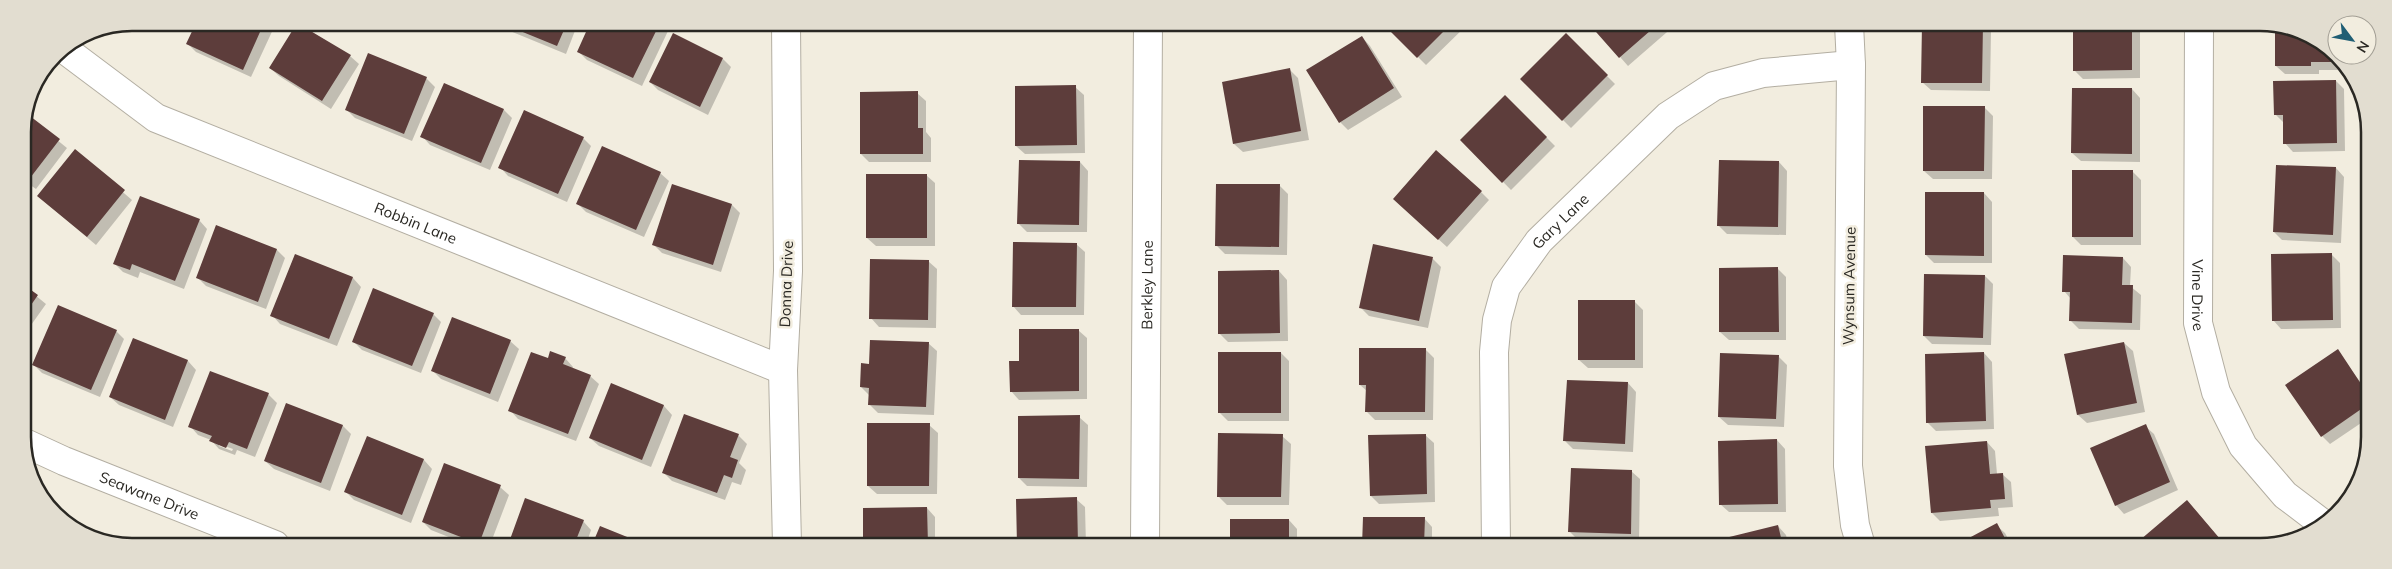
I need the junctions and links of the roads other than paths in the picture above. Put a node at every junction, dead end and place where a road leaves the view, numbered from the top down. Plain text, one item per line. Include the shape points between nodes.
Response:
1 (786, 31) edge
2 (1148, 31) edge
3 (1850, 31) edge
4 (2199, 31) edge
5 (70, 53) edge
6 (1852, 65) junction
7 (783, 370) junction
8 (31, 446) edge
9 (2317, 519) edge
10 (257, 538) edge
11 (787, 538) edge
12 (1145, 538) edge
13 (1496, 538) edge
14 (1859, 538) edge

1 - 7 street, Donna Drive via 788,271
2 - 12 street, Berkley Lane
3 - 6 street, Wynsum Avenue
4 - 9 street, Vine Drive via 2197,301 2200,332 2216,392 2243,446 2285,495
5 - 7 street, Robbin Lane via 156,118
6 - 13 street, Gary Lane via 1763,73 1714,86 1668,116 1539,241 1506,287 1496,320
6 - 14 street, Wynsum Avenue via 1848,466
7 - 11 street, Donna Drive
8 - 10 street, Seawane Drive

